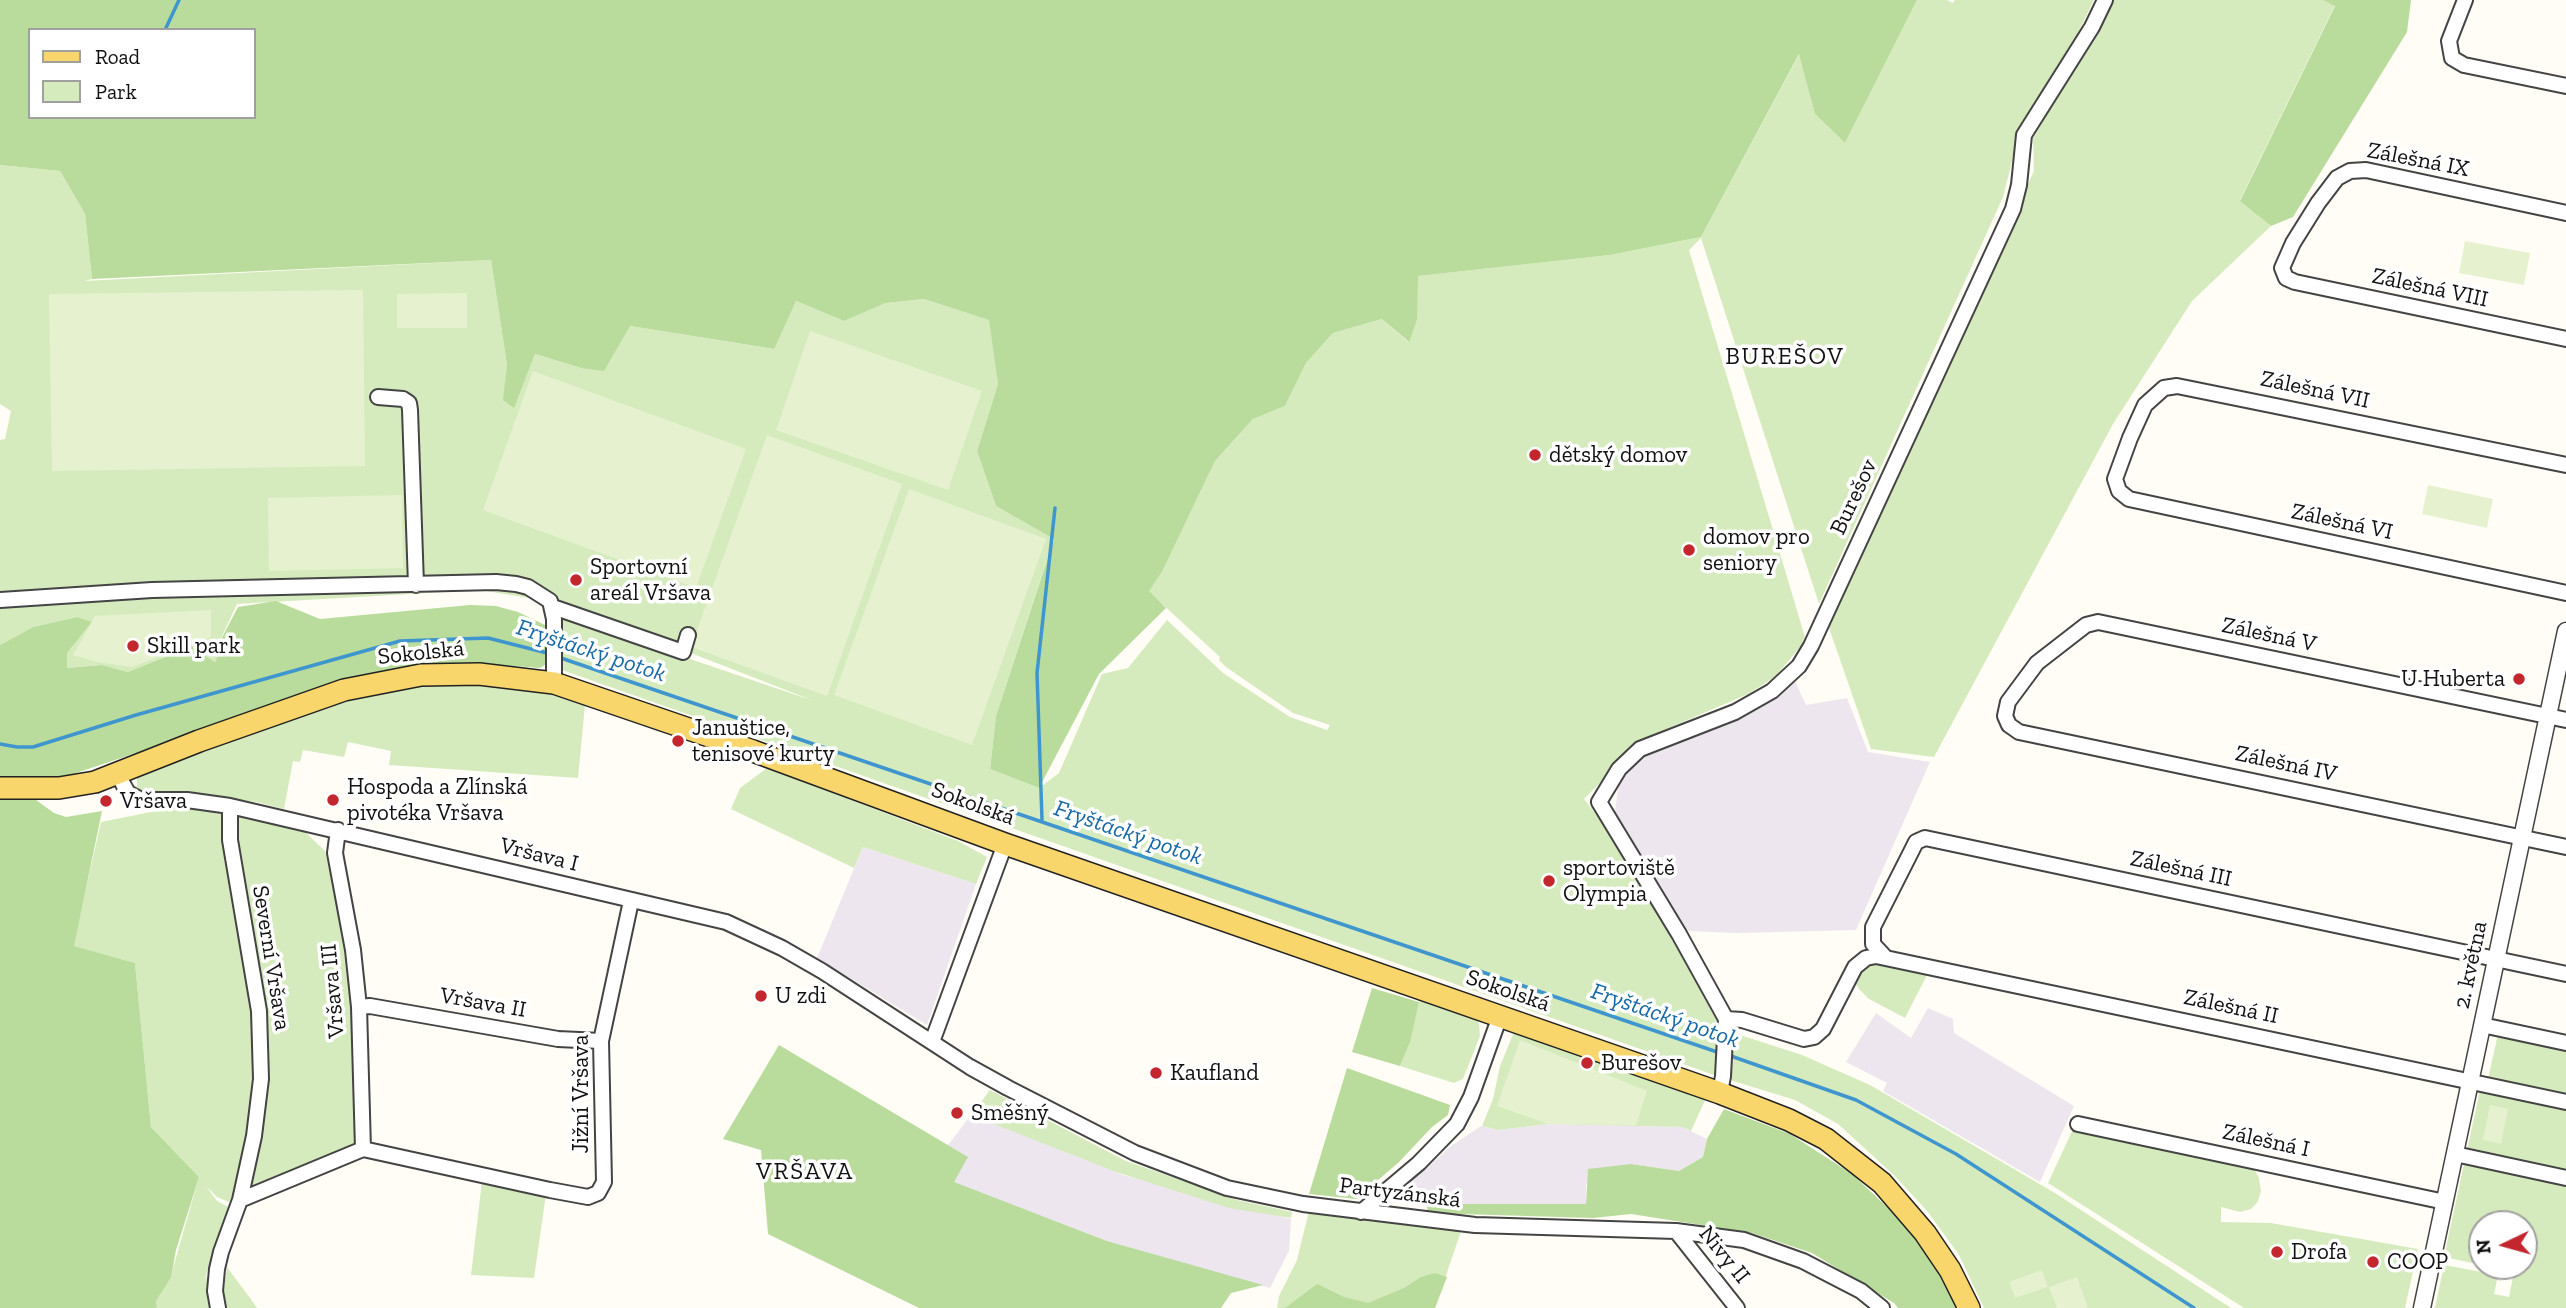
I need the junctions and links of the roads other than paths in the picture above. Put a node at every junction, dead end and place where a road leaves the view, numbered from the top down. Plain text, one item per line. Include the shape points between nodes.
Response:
1 (2105, 0) edge
2 (2466, 0) edge
3 (2566, 86) edge
4 (2566, 213) edge
5 (2286, 278) joint
6 (2566, 339) edge
7 (377, 397) dead end
8 (2566, 465) edge
9 (2116, 485) joint
10 (416, 585) junction
11 (2566, 593) edge
12 (0, 600) edge
13 (552, 607) junction
14 (2566, 631) edge
15 (688, 635) dead end
16 (553, 673) junction
17 (2005, 716) joint
18 (2548, 716) junction
19 (2566, 720) edge
20 (118, 775) junction
21 (0, 788) edge
22 (230, 806) junction
23 (338, 830) junction
24 (2521, 837) junction
25 (1005, 844) junction
26 (2566, 847) edge
27 (631, 901) junction
28 (1886, 958) junction
29 (2496, 959) junction
30 (2566, 974) edge
31 (359, 1007) junction
32 (1500, 1016) junction
33 (2482, 1025) junction
34 (1727, 1026) junction
35 (601, 1041) junction
36 (932, 1042) junction
37 (2566, 1043) edge
38 (2470, 1082) junction
39 (1722, 1084) junction
40 (2566, 1102) edge
41 (2078, 1124) dead end
42 (363, 1149) junction
43 (2455, 1154) junction
44 (2566, 1178) edge
45 (240, 1200) junction
46 (2445, 1202) junction
47 (1361, 1212) junction
48 (1676, 1231) junction
49 (218, 1308) edge
50 (1737, 1308) edge
51 (1882, 1308) edge
52 (1969, 1308) edge
53 (2422, 1308) edge

1 - 34 street, Burešov via 2024,135 2013,209 1799,666 1772,691 1735,712 1640,749 1619,769 1599,802 1679,934
2 - 3 street via 2449,41 2452,58 2463,65
4 - 5 street, Zálešná IX via 2366,170 2350,171 2337,178 2292,243 2283,263
5 - 6 street, Zálešná VIII
7 - 10 street via 403,399 411,410
8 - 9 street, Zálešná VII via 2177,386 2164,388 2146,405 2116,473
9 - 11 street, Zálešná VI via 2129,499
10 - 12 street via 152,590
10 - 13 street via 516,584 539,592
13 - 15 street via 683,652
13 - 16 street
14 - 18 street, 2. května
16 - 20 main road, Sokolská via 421,675 344,690
16 - 25 main road, Sokolská
17 - 18 street, Zálešná V via 2008,702 2037,663 2086,625 2098,622
17 - 24 street, Zálešná IV via 2019,732
18 - 19 street, Zálešná V
18 - 24 street, 2. května
20 - 21 main road, Sokolská via 69,788
20 - 22 street, Vršava I via 131,796 141,800
22 - 23 street, Vršava I
22 - 45 street, Severní Vršava via 229,840 261,1045 254,1136
23 - 27 street, Vršava I
23 - 31 street, Vršava III via 335,853 352,939
24 - 26 street, Zálešná IV
24 - 29 street, 2. května
25 - 32 main road, Sokolská
25 - 36 street
27 - 35 street, Jižní Vršava
27 - 36 street, Vršava I via 726,922 752,933 822,971
28 - 29 street, Zálešná III via 1872,944 1873,927 1916,842 1925,838
28 - 34 street via 1860,961 1824,1030 1814,1037 1804,1039 1742,1020
28 - 38 street, Zálešná II
29 - 30 street, Zálešná III
29 - 33 street, 2. května
31 - 35 street, Vršava II via 558,1039
31 - 42 street, Vršava III
32 - 39 main road, Sokolská
32 - 47 street via 1457,1124
33 - 37 street
33 - 38 street, 2. května
34 - 39 street
35 - 42 street, Jižní Vršava via 604,1182 598,1193 589,1197
36 - 47 street, Partyzánská via 970,1068 1155,1161 1227,1188
38 - 40 street, Zálešná II
38 - 43 street, 2. května
39 - 52 main road, Sokolská via 1826,1139 1882,1183 1925,1233
41 - 46 street, Zálešná I
42 - 45 street
43 - 44 street
43 - 46 street, 2. května
45 - 49 street, Severní Vršava via 220,1252 215,1291
46 - 53 street, 2. května
47 - 48 street, Partyzánská via 1475,1224
48 - 50 street, Nivy II
48 - 51 street, Partyzánská via 1744,1240 1803,1261 1861,1291

